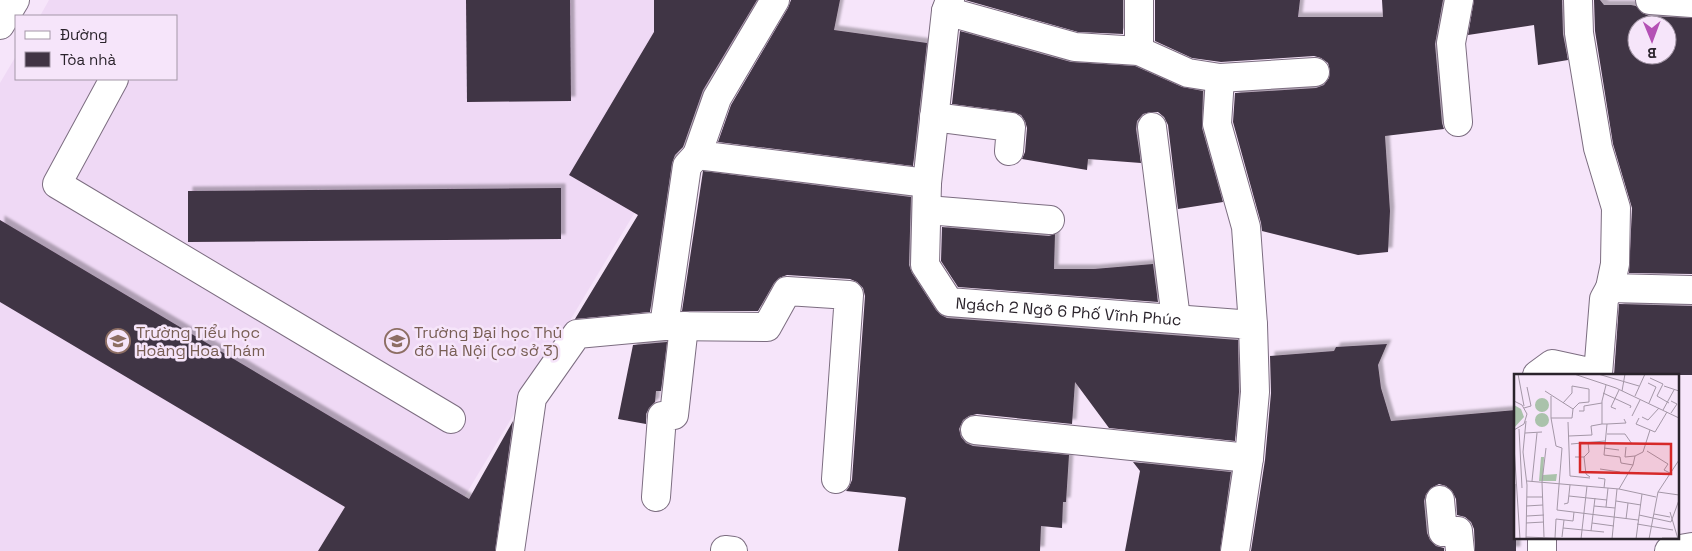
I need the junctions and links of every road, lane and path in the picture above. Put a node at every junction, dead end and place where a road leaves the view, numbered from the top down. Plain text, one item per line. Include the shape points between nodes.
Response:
1 (775, 0) edge
2 (1139, 0) edge
3 (1459, 0) edge
4 (1578, 0) edge
5 (1650, 0) edge
6 (1692, 3) edge
7 (948, 6) edge
8 (1139, 51) junction
9 (1315, 72) dead end
10 (1220, 78) junction
11 (113, 80) edge
12 (934, 117) junction
13 (1458, 122) dead end
14 (1152, 127) dead end
15 (1009, 151) dead end
16 (696, 155) junction
17 (927, 197) junction
18 (1050, 220) dead end
19 (1610, 288) junction
20 (1692, 290) edge
21 (1176, 319) junction
22 (1253, 325) junction
23 (674, 326) junction
24 (1538, 374) edge
25 (1598, 374) edge
26 (1598, 374) edge
27 (451, 419) dead end
28 (975, 430) dead end
29 (1249, 458) junction
30 (836, 478) dead end
31 (656, 497) dead end
32 (1440, 500) dead end
33 (1542, 538) edge
34 (1692, 547) edge
35 (725, 550) edge
36 (510, 551) edge
37 (732, 551) edge
38 (1235, 551) edge
39 (1460, 551) edge
40 (1542, 551) edge
41 (1669, 551) edge

1 - 16 lane via 717,98
2 - 8 lane
3 - 13 lane via 1451,43
4 - 19 lane via 1579,33 1598,148 1616,208 1615,264
5 - 6 lane
7 - 8 lane via 1075,47
7 - 12 lane
8 - 10 lane via 1188,74
9 - 10 lane
10 - 22 lane via 1217,124 1246,227
11 - 27 lane via 57,184
12 - 15 lane via 1011,127
12 - 17 lane
14 - 21 lane
16 - 17 lane
16 - 23 lane via 687,166
17 - 18 lane
17 - 21 lane, Ngách 2 Ngõ 6 Phố Vĩnh Phúc via 925,265 948,302
19 - 20 lane
19 - 26 lane via 1604,299
21 - 22 lane, Ngách 2 Ngõ 6 Phố Vĩnh Phúc
22 - 29 lane via 1255,392
23 - 30 lane via 766,328 787,291 849,295
23 - 31 lane via 674,415 662,416
23 - 36 lane via 577,334 532,398
24 - 25 lane via 1552,364
28 - 29 lane
29 - 38 lane
32 - 39 lane via 1443,532 1458,531
33 - 40 lane
34 - 41 lane
35 - 37 lane

